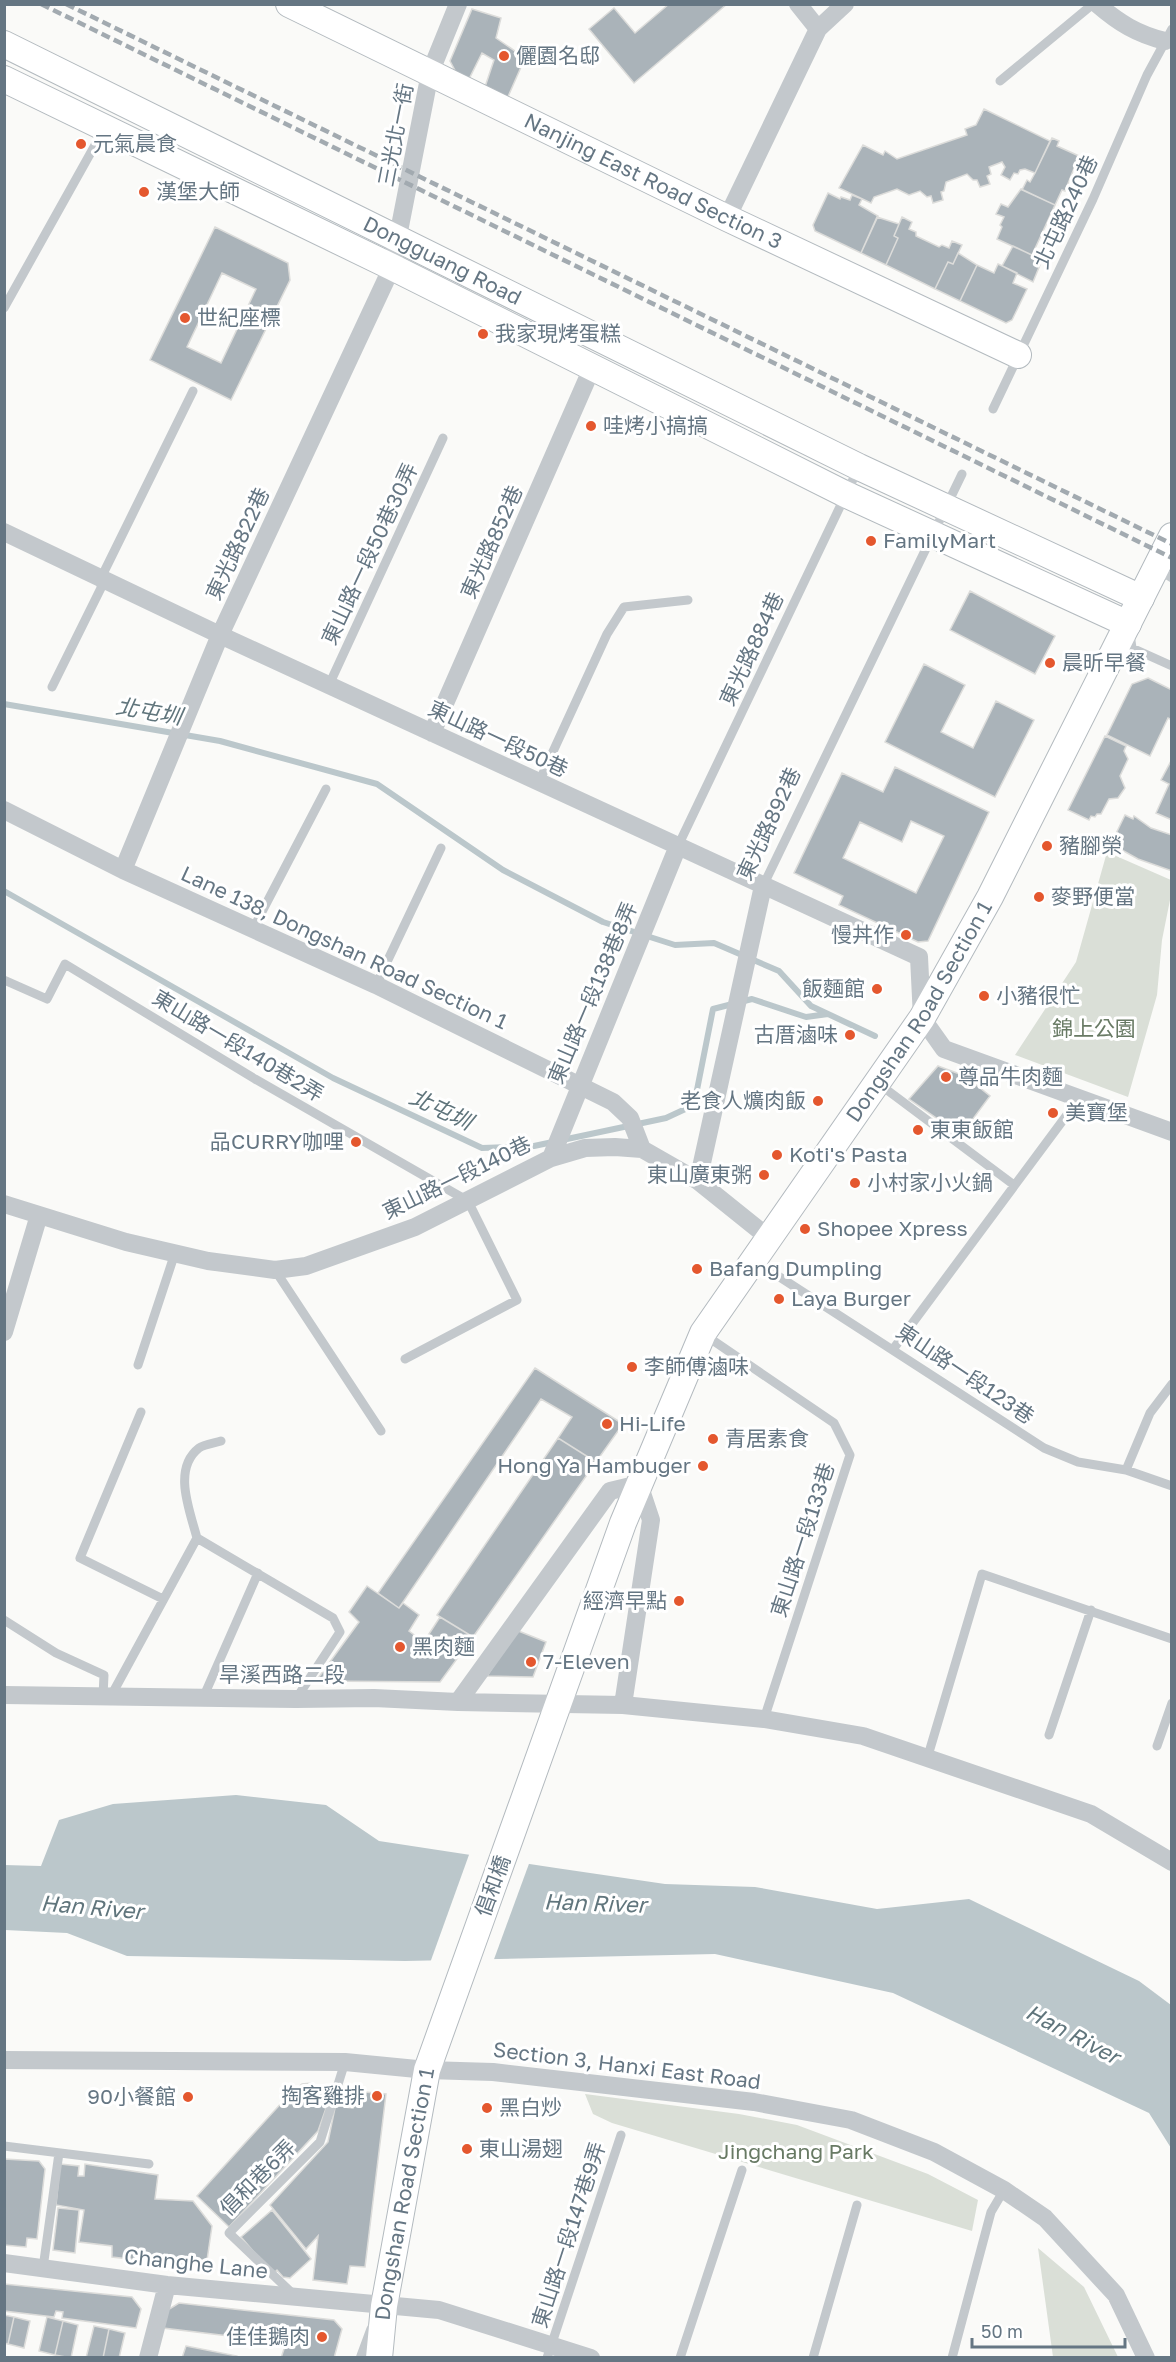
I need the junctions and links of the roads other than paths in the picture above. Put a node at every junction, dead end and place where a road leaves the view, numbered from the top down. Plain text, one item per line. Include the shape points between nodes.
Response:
1 (289, 4) edge
2 (458, 4) edge
3 (798, 4) edge
4 (845, 4) edge
5 (1095, 4) edge
6 (818, 29) junction
7 (1168, 35) edge
8 (4, 44) edge
9 (430, 73) junction
10 (4, 79) edge
11 (1000, 81) dead end
12 (104, 127) junction
13 (727, 218) junction
14 (399, 241) junction
15 (392, 267) junction
16 (4, 308) edge
17 (1018, 355) junction
18 (592, 368) junction
19 (193, 391) dead end
20 (993, 408) dead end
21 (443, 438) dead end
22 (859, 467) junction
23 (962, 474) dead end
24 (846, 494) junction
25 (946, 508) junction
26 (4, 532) edge
27 (932, 536) junction
28 (1172, 536) edge
29 (1164, 573) edge
30 (101, 578) junction
31 (1141, 598) junction
32 (688, 600) dead end
33 (1128, 624) junction
34 (220, 635) junction
35 (1172, 666) edge
36 (329, 686) junction
37 (52, 687) dead end
38 (432, 733) junction
39 (539, 782) junction
40 (326, 789) dead end
41 (4, 810) edge
42 (678, 846) junction
43 (441, 848) dead end
44 (123, 870) junction
45 (763, 886) junction
46 (253, 929) junction
47 (4, 980) edge
48 (376, 985) junction
49 (922, 1018) junction
50 (878, 1083) junction
51 (579, 1085) junction
52 (1078, 1100) junction
53 (1172, 1132) edge
54 (642, 1149) junction
55 (551, 1158) junction
56 (698, 1181) junction
57 (1014, 1185) junction
58 (468, 1201) junction
59 (4, 1204) edge
60 (39, 1215) junction
61 (769, 1238) junction
62 (176, 1253) junction
63 (753, 1259) junction
64 (275, 1270) junction
65 (4, 1332) edge
66 (703, 1333) junction
67 (894, 1348) junction
68 (405, 1359) dead end
69 (138, 1365) dead end
70 (1172, 1384) edge
71 (141, 1412) dead end
72 (381, 1431) dead end
73 (221, 1441) dead end
74 (1126, 1470) junction
75 (639, 1484) junction
76 (1172, 1486) edge
77 (197, 1538) junction
78 (258, 1573) junction
79 (163, 1599) junction
80 (1091, 1610) junction
81 (4, 1620) edge
82 (1172, 1640) edge
83 (4, 1695) edge
84 (107, 1696) junction
85 (203, 1698) junction
86 (296, 1699) junction
87 (458, 1702) junction
88 (560, 1703) junction
89 (1172, 1703) edge
90 (623, 1705) junction
91 (764, 1719) junction
92 (1049, 1735) dead end
93 (545, 1741) joint
94 (1157, 1746) dead end
95 (927, 1759) junction
96 (1168, 1856) edge
97 (441, 2032) joint
98 (4, 2060) edge
99 (345, 2062) junction
100 (427, 2070) junction
101 (621, 2134) dead end
102 (4, 2146) edge
103 (59, 2153) junction
104 (149, 2164) dead end
105 (742, 2170) dead end
106 (1004, 2190) junction
107 (857, 2205) dead end
108 (4, 2263) edge
109 (44, 2268) junction
110 (167, 2284) junction
111 (296, 2298) junction
112 (384, 2306) junction
113 (549, 2352) edge
114 (148, 2358) edge
115 (365, 2358) edge
116 (379, 2358) edge
117 (591, 2358) edge
118 (680, 2358) edge
119 (813, 2358) edge
120 (952, 2358) edge
121 (1146, 2358) edge

1 - 9 street, Nanjing East Road Section 3
2 - 9 street, 三光北一街
3 - 6 street
4 - 6 street
5 - 7 street via 1140,35
5 - 11 lane
6 - 13 street
7 - 17 lane, 北屯路240巷
8 - 14 street, Dongguang Road
9 - 13 street, Nanjing East Road Section 3
9 - 14 street, 三光北一街
10 - 12 street, Dongguang Road
12 - 15 street, Dongguang Road
12 - 16 lane
13 - 17 street, Nanjing East Road Section 3
14 - 15 street, 東光路822巷
14 - 22 street, Dongguang Road
15 - 18 street, Dongguang Road
15 - 34 street, 東光路822巷
17 - 20 lane, 北屯路240巷
18 - 24 street, Dongguang Road
18 - 38 street, 東光路852巷
19 - 30 lane
21 - 36 lane, 東山路一段50巷30弄
22 - 24 lane, 東光路884巷
22 - 25 street, Dongguang Road
23 - 25 lane, 東光路892巷
24 - 27 street, Dongguang Road
24 - 42 lane, 東光路884巷
25 - 27 lane, 東光路892巷
25 - 31 street, Dongguang Road
26 - 30 street, 東山路一段50巷
27 - 33 street, Dongguang Road
27 - 45 lane, 東光路892巷
28 - 29 street, Dongshan Road Section 1
29 - 31 street, Dongshan Road Section 1
30 - 34 street, 東山路一段50巷
30 - 37 lane via 101,588
31 - 33 street, Dongshan Road Section 1
32 - 39 lane via 624,607 607,634
33 - 35 lane via 1132,648
33 - 49 street, Dongshan Road Section 1 via 990,897
34 - 36 street, 東山路一段50巷
34 - 44 street, 東光路822巷
36 - 38 street, 東山路一段50巷
38 - 39 street, 東山路一段50巷
39 - 42 street, 東山路一段50巷
40 - 46 lane
41 - 44 street, Lane 138, Dongshan Road Section 1
42 - 45 street, 東山路一段50巷
42 - 51 street, 東山路一段138巷8弄
43 - 48 lane
44 - 46 street, Lane 138, Dongshan Road Section 1
45 - 49 street, 東山路一段50巷 via 919,957
45 - 56 street, 東光路892巷
46 - 48 street, Lane 138, Dongshan Road Section 1
47 - 58 lane, 東山路一段140巷2弄 via 47,999 65,964
48 - 51 street, Lane 138, Dongshan Road Section 1
49 - 50 street, Dongshan Road Section 1
49 - 52 street via 944,1049
50 - 57 lane
50 - 61 street, Dongshan Road Section 1
51 - 54 street, Lane 138, Dongshan Road Section 1 via 613,1102 630,1118
51 - 55 street, 東山路一段138巷8弄
52 - 53 street
52 - 57 lane
54 - 55 street, 東山路一段140巷 via 585,1148
54 - 56 street, 東山路一段140巷
55 - 58 street, 東山路一段140巷
56 - 61 street, 東山路一段140巷
57 - 67 lane
58 - 64 street, 東山路一段140巷 via 415,1227 306,1266
58 - 68 lane via 517,1300
59 - 60 street, 東山路一段140巷
60 - 62 street, 東山路一段140巷
60 - 65 street
61 - 63 street, Dongshan Road Section 1
62 - 64 street, 東山路一段140巷
62 - 69 lane
63 - 66 street, Dongshan Road Section 1
63 - 67 lane, 東山路一段123巷
64 - 72 lane
66 - 75 street, Dongshan Road Section 1
66 - 91 lane, 東山路一段133巷 via 834,1423 850,1455
67 - 74 lane, 東山路一段123巷 via 1044,1448 1078,1462
70 - 74 lane via 1150,1413
71 - 79 lane via 80,1558
73 - 77 lane via 199,1448 184,1469
74 - 76 lane, 東山路一段123巷
75 - 87 street via 610,1491
75 - 88 street, Dongshan Road Section 1
75 - 90 street via 651,1520
77 - 78 lane
77 - 79 lane
78 - 85 lane
78 - 86 lane via 333,1618 340,1632
79 - 84 lane
80 - 82 lane
80 - 92 lane
80 - 95 lane via 982,1574
81 - 84 lane via 56,1653 104,1675
83 - 84 street, 旱溪西路二段
84 - 85 street, 旱溪西路二段
85 - 86 street, 旱溪西路二段
86 - 87 street, 旱溪西路二段
87 - 88 street, 旱溪西路二段
88 - 90 street, 旱溪西路二段
88 - 93 street, Dongshan Road Section 1
89 - 94 lane
90 - 91 street, 旱溪西路二段
91 - 95 street, 旱溪西路二段 via 863,1736
93 - 97 street, 倡和橋
95 - 96 street, 旱溪西路二段 via 1091,1814
97 - 100 street, Dongshan Road Section 1
98 - 99 street, Section 3, Hanxi East Road
99 - 100 street, Section 3, Hanxi East Road
99 - 111 lane, 倡和巷6弄 via 320,2142 229,2233
100 - 106 street, Section 3, Hanxi East Road via 493,2072 621,2085 754,2102 851,2120 934,2152
100 - 112 street, Dongshan Road Section 1
101 - 113 lane, 東山路一段147巷9弄
102 - 103 lane
103 - 104 lane
103 - 109 lane
105 - 118 lane
106 - 120 lane via 991,2212
106 - 121 street, Section 3, Hanxi East Road via 1045,2218 1116,2295
107 - 119 lane
108 - 109 street, Changhe Lane
109 - 110 street, Changhe Lane
110 - 111 street, Changhe Lane
110 - 114 street
111 - 112 street, Changhe Lane
112 - 113 street, Changhe Lane via 439,2310
112 - 115 street
112 - 116 street, Dongshan Road Section 1
113 - 117 street, Changhe Lane

